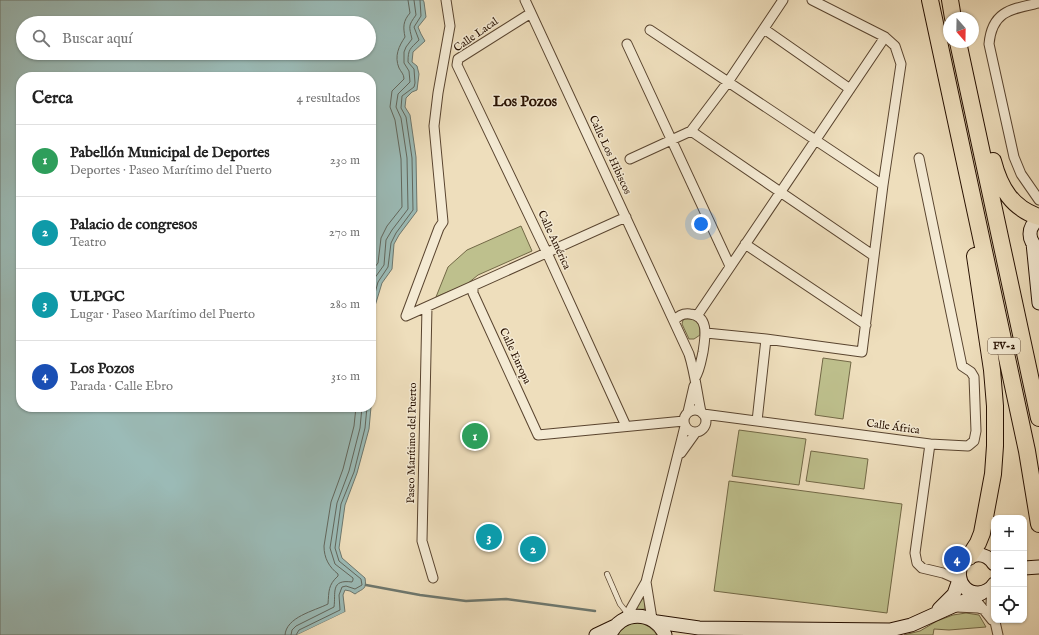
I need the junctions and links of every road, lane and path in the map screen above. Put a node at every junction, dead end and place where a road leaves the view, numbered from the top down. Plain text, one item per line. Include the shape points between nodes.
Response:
1 (446, 0) edge
2 (525, 0) edge
3 (783, 0) edge
4 (812, 0) edge
5 (930, 0) edge
6 (950, 0) edge
7 (1039, 3) edge
8 (1019, 4) edge
9 (952, 12) edge
10 (531, 13) junction
11 (650, 30) dead end
12 (764, 30) junction
13 (885, 37) junction
14 (628, 44) dead end
15 (959, 48) edge
16 (457, 65) joint
17 (966, 79) junction
18 (728, 82) junction
19 (850, 89) junction
20 (691, 131) junction
21 (672, 140) junction
22 (816, 140) junction
23 (919, 158) dead end
24 (630, 159) dead end
25 (966, 169) junction
26 (883, 186) junction
27 (780, 192) junction
28 (1039, 200) edge
29 (626, 217) junction
30 (1039, 218) edge
31 (745, 244) junction
32 (1036, 246) edge
33 (547, 253) junction
34 (874, 256) junction
35 (730, 266) junction
36 (473, 286) junction
37 (1039, 295) edge
38 (665, 302) junction
39 (427, 307) junction
40 (687, 314) junction
41 (697, 316) junction
42 (674, 321) junction
43 (866, 325) junction
44 (706, 333) junction
45 (766, 340) junction
46 (695, 381) junction
47 (688, 412) junction
48 (702, 413) junction
49 (727, 417) junction
50 (1039, 418) edge
51 (757, 421) junction
52 (684, 424) junction
53 (706, 424) junction
54 (626, 426) junction
55 (696, 432) junction
56 (930, 444) junction
57 (677, 459) junction
58 (1039, 524) edge
59 (969, 557) junction
60 (991, 560) edge
61 (1039, 566) edge
62 (1027, 568) edge
63 (607, 574) dead end
64 (433, 578) dead end
65 (646, 582) junction
66 (978, 588) edge
67 (949, 608) junction
68 (991, 609) edge
69 (985, 610) junction
70 (933, 614) junction
71 (991, 619) edge
72 (654, 621) junction
73 (994, 623) edge
74 (619, 624) edge
75 (699, 628) junction
76 (596, 635) edge
77 (665, 635) edge
78 (682, 635) edge
79 (998, 635) edge

1 - 39 street via 450,26 434,126 443,222 406,316
2 - 10 street, Calle Los Hibiscos
3 - 12 street
4 - 13 street
5 - 25 highway, FV-2
6 - 9 highway
7 - 8 street
8 - 28 street via 994,23 989,44 1014,157 1021,174
10 - 16 street, Calle Lacal via 458,59
10 - 29 street, Calle Los Hibiscos
11 - 18 street
12 - 18 street
12 - 19 street
13 - 19 street
13 - 26 street via 895,46 901,64
14 - 21 street
15 - 17 highway, FV-2
16 - 33 street, Calle América
17 - 30 highway via 978,106 1002,188 1016,205
17 - 50 highway, FV-2
18 - 20 street
18 - 22 street
19 - 22 street
20 - 21 street
20 - 27 street
21 - 24 street
21 - 35 street
22 - 26 street
22 - 27 street
23 - 56 street, Calle África via 962,366 974,377 974,441 968,446
25 - 58 highway, FV-2 via 1027,451
25 - 59 highway via 967,199 996,406 993,474 978,542
26 - 34 street
27 - 31 street
27 - 34 street
29 - 33 street
29 - 38 street, Calle Los Hibiscos
30 - 32 main road via 1030,232
31 - 35 street
31 - 43 street
32 - 37 main road
33 - 36 street
33 - 54 street, Calle América
34 - 43 street
35 - 41 street
36 - 39 street
36 - 54 street, Calle Europa via 473,293 538,435
38 - 40 street
38 - 42 street, Calle Los Hibiscos
39 - 64 street, Paseo Marítimo del Puerto via 422,541
40 - 41 street
40 - 42 street
41 - 44 street via 704,324
42 - 46 street, Calle Los Hibiscos via 689,354
43 - 45 street via 862,352
44 - 45 street
44 - 46 street via 700,371
45 - 51 street
46 - 47 street
46 - 48 street, Calle Los Hibiscos
47 - 48 street via 694,410
47 - 52 street
48 - 49 street, Calle África
48 - 53 street
49 - 51 street, Calle África
49 - 53 street, Calle África
51 - 56 street, Calle África
52 - 54 street
52 - 55 street via 690,431
52 - 57 street
53 - 55 street
55 - 57 street
56 - 66 street via 915,553 917,564 922,568 943,572
57 - 65 street
59 - 60 main road via 980,555
59 - 66 main road via 960,566 958,575
61 - 62 main road
63 - 74 lane via 620,604
65 - 72 street
65 - 74 street
66 - 67 main road
66 - 68 street
66 - 69 street
66 - 70 main road via 954,594
67 - 69 street
67 - 70 main road
69 - 71 street
70 - 75 main road via 911,626 890,630
72 - 74 main road via 637,615
72 - 75 main road
72 - 77 main road
73 - 79 street
74 - 76 main road
75 - 78 main road

